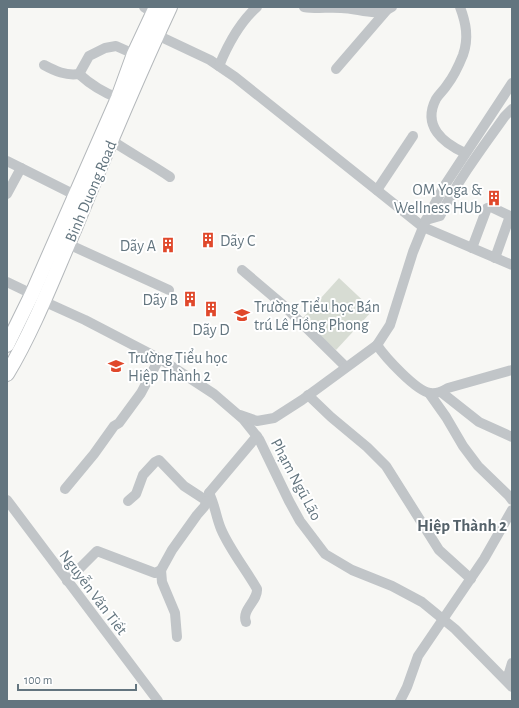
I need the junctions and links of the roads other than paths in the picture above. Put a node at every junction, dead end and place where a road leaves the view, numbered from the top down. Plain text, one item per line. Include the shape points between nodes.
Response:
1 (170, 7) edge
2 (257, 7) edge
3 (304, 7) edge
4 (460, 7) edge
5 (151, 9) edge
6 (389, 9) edge
7 (157, 34) junction
8 (134, 54) junction
9 (44, 65) dead end
10 (218, 66) junction
11 (336, 69) dead end
12 (79, 74) junction
13 (512, 83) edge
14 (118, 98) junction
15 (512, 109) edge
16 (413, 136) dead end
17 (111, 140) junction
18 (465, 153) junction
19 (7, 161) edge
20 (21, 168) junction
21 (170, 177) dead end
22 (377, 190) junction
23 (7, 194) edge
24 (75, 195) junction
25 (511, 216) edge
26 (424, 223) junction
27 (68, 244) junction
28 (472, 248) junction
29 (495, 258) junction
30 (512, 266) edge
31 (242, 270) dead end
32 (7, 282) edge
33 (170, 290) dead end
34 (37, 297) junction
35 (7, 345) edge
36 (377, 345) junction
37 (159, 358) junction
38 (346, 367) junction
39 (512, 370) edge
40 (7, 374) edge
41 (441, 392) junction
42 (429, 393) junction
43 (308, 395) junction
44 (238, 415) junction
45 (257, 436) junction
46 (512, 437) edge
47 (65, 489) dead end
48 (208, 497) junction
49 (7, 500) edge
50 (512, 500) edge
51 (128, 501) dead end
52 (512, 510) edge
53 (161, 570) junction
54 (470, 579) junction
55 (67, 582) junction
56 (443, 619) junction
57 (246, 622) dead end
58 (177, 637) dead end
59 (512, 663) edge
60 (508, 683) edge
61 (158, 701) edge
62 (400, 701) edge

1 - 7 highway, Binh Duong Road
2 - 10 street via 236,31
3 - 6 street via 343,8 365,12
4 - 18 street via 466,24 464,54 447,85 437,97 433,106 432,123 438,134
5 - 8 highway, Binh Duong Road
6 - 11 street
7 - 10 street
7 - 17 highway, Binh Duong Road
8 - 12 street via 116,46 105,48 90,56
8 - 14 highway, Binh Duong Road
9 - 12 street via 71,76
10 - 22 street via 235,76
12 - 14 street via 105,94
13 - 18 street
14 - 24 highway, Binh Duong Road
15 - 26 street via 469,166 440,216
16 - 22 street
17 - 21 street
17 - 27 highway, Binh Duong Road
18 - 26 street
19 - 20 street
20 - 23 street
20 - 24 street
22 - 26 street
24 - 34 highway, Binh Duong Road
25 - 28 street via 491,207 487,208
25 - 29 street
26 - 28 street
26 - 36 street via 390,325
27 - 33 street
27 - 34 highway, Binh Duong Road
28 - 29 street
29 - 30 street
31 - 38 street via 282,304
32 - 34 street, Phạm Ngũ Lão
34 - 35 highway, Binh Duong Road
34 - 37 street, Phạm Ngũ Lão
34 - 40 highway, Binh Duong Road via 20,353
36 - 38 street
36 - 42 street via 410,382
37 - 44 street, Phạm Ngũ Lão via 214,394
37 - 47 street via 120,423 114,426
38 - 43 street
39 - 41 street
41 - 42 street
41 - 46 street via 479,422
42 - 50 street via 478,466
43 - 44 street via 274,418 257,421
43 - 54 street via 386,466 439,550
44 - 45 street, Phạm Ngũ Lão
45 - 48 street
45 - 56 street, Phạm Ngũ Lão via 288,501 326,554 352,570 392,586 422,602
48 - 51 street via 184,486 159,460 143,475 136,494
48 - 53 street via 204,507 172,550
48 - 57 street via 214,503 227,541 256,588 256,596 246,614
49 - 55 street, Nguyễn Văn Tiết
52 - 54 street
53 - 55 street via 155,573 97,551
53 - 58 street via 162,582 175,613
54 - 56 street
55 - 61 street, Nguyễn Văn Tiết
56 - 60 street, Phạm Ngũ Lão
56 - 62 street via 418,656
59 - 60 street

